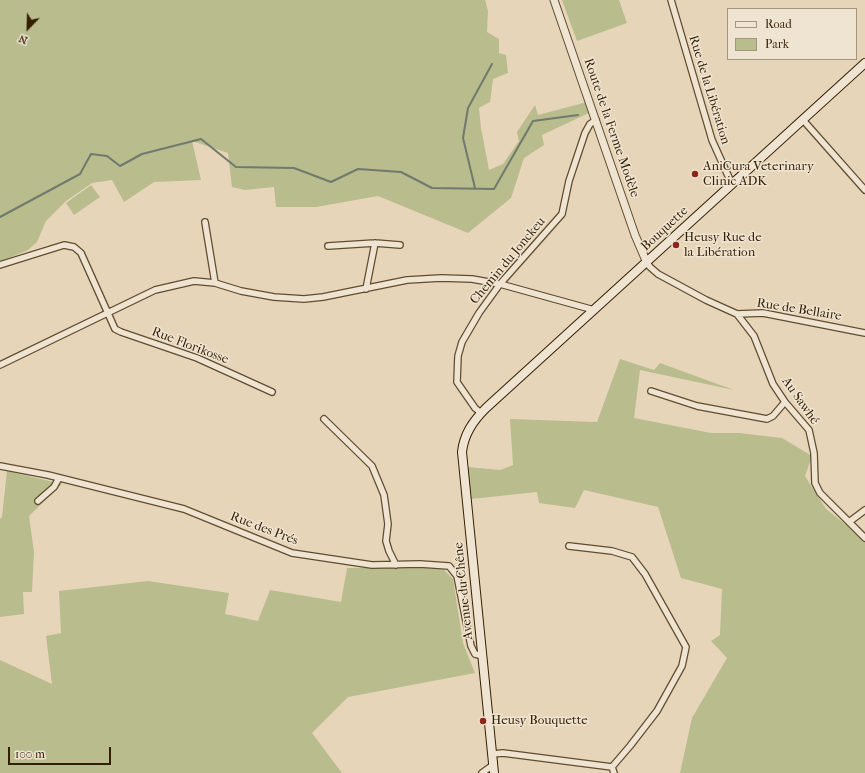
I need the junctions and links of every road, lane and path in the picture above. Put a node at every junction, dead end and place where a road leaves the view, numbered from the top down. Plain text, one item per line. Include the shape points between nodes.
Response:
1 (554, 0) edge
2 (671, 0) edge
3 (865, 63) edge
4 (596, 120) junction
5 (803, 120) junction
6 (733, 184) junction
7 (865, 190) edge
8 (205, 222) dead end
9 (375, 243) junction
10 (400, 245) dead end
11 (328, 246) dead end
12 (647, 263) junction
13 (0, 265) edge
14 (215, 283) junction
15 (500, 284) junction
16 (366, 289) junction
17 (594, 310) junction
18 (108, 312) junction
19 (737, 314) junction
20 (865, 333) edge
21 (0, 365) edge
22 (651, 391) dead end
23 (272, 392) dead end
24 (785, 402) junction
25 (481, 413) junction
26 (324, 419) dead end
27 (0, 466) edge
28 (59, 478) junction
29 (38, 501) dead end
30 (865, 510) edge
31 (849, 522) junction
32 (865, 538) edge
33 (569, 546) dead end
34 (396, 565) junction
35 (483, 656) junction
36 (492, 754) junction
37 (493, 769) edge
38 (613, 770) edge
39 (482, 773) edge

1 - 4 street, Route de la Ferme Modèle
2 - 6 street, Rue de la Libération via 712,140
3 - 5 main road, Bouquette
4 - 12 street, Route de la Ferme Modèle
4 - 15 street, Chemin du Jonckeu via 585,133 562,214
5 - 6 main road, Bouquette
5 - 7 street
6 - 12 main road, Bouquette
8 - 14 street
9 - 10 street
9 - 11 street
9 - 16 street
12 - 17 main road, Bouquette
12 - 19 street, Rue de Bellaire via 658,274
13 - 18 street, Rue Florikosse via 64,245 74,247 81,253
14 - 16 street via 274,297 304,299
14 - 18 street via 194,281 155,290
15 - 16 street via 472,279 441,278 407,280
15 - 17 street
15 - 25 street, Chemin du Jonckeu via 462,342 458,356 457,382
17 - 25 main road, Bouquette
18 - 21 street
18 - 23 street, Rue Florikosse via 116,329 121,332 191,356
19 - 20 street, Rue de Bellaire via 763,313
19 - 24 street, Au Sawhé via 754,336 773,384
22 - 24 street via 697,406 767,419
24 - 31 street, Au Sawhé via 809,430 814,453 815,483 820,493
25 - 35 main road, Avenue du Chêne via 466,434 462,452
26 - 34 street via 372,466 384,495 388,524 386,541
27 - 28 street, Rue des Prés
28 - 29 street via 54,487
28 - 34 street, Rue des Prés via 184,509 285,551 355,564
30 - 31 street
31 - 32 street, Au Sawhé
33 - 38 street via 612,551 632,557 646,574 686,647 682,666 657,711
34 - 35 street, Rue des Prés via 449,566 457,576 471,646 475,654
35 - 36 main road, Avenue du Chêne
36 - 37 main road, Avenue du Chêne
36 - 38 street via 527,756
37 - 39 street

